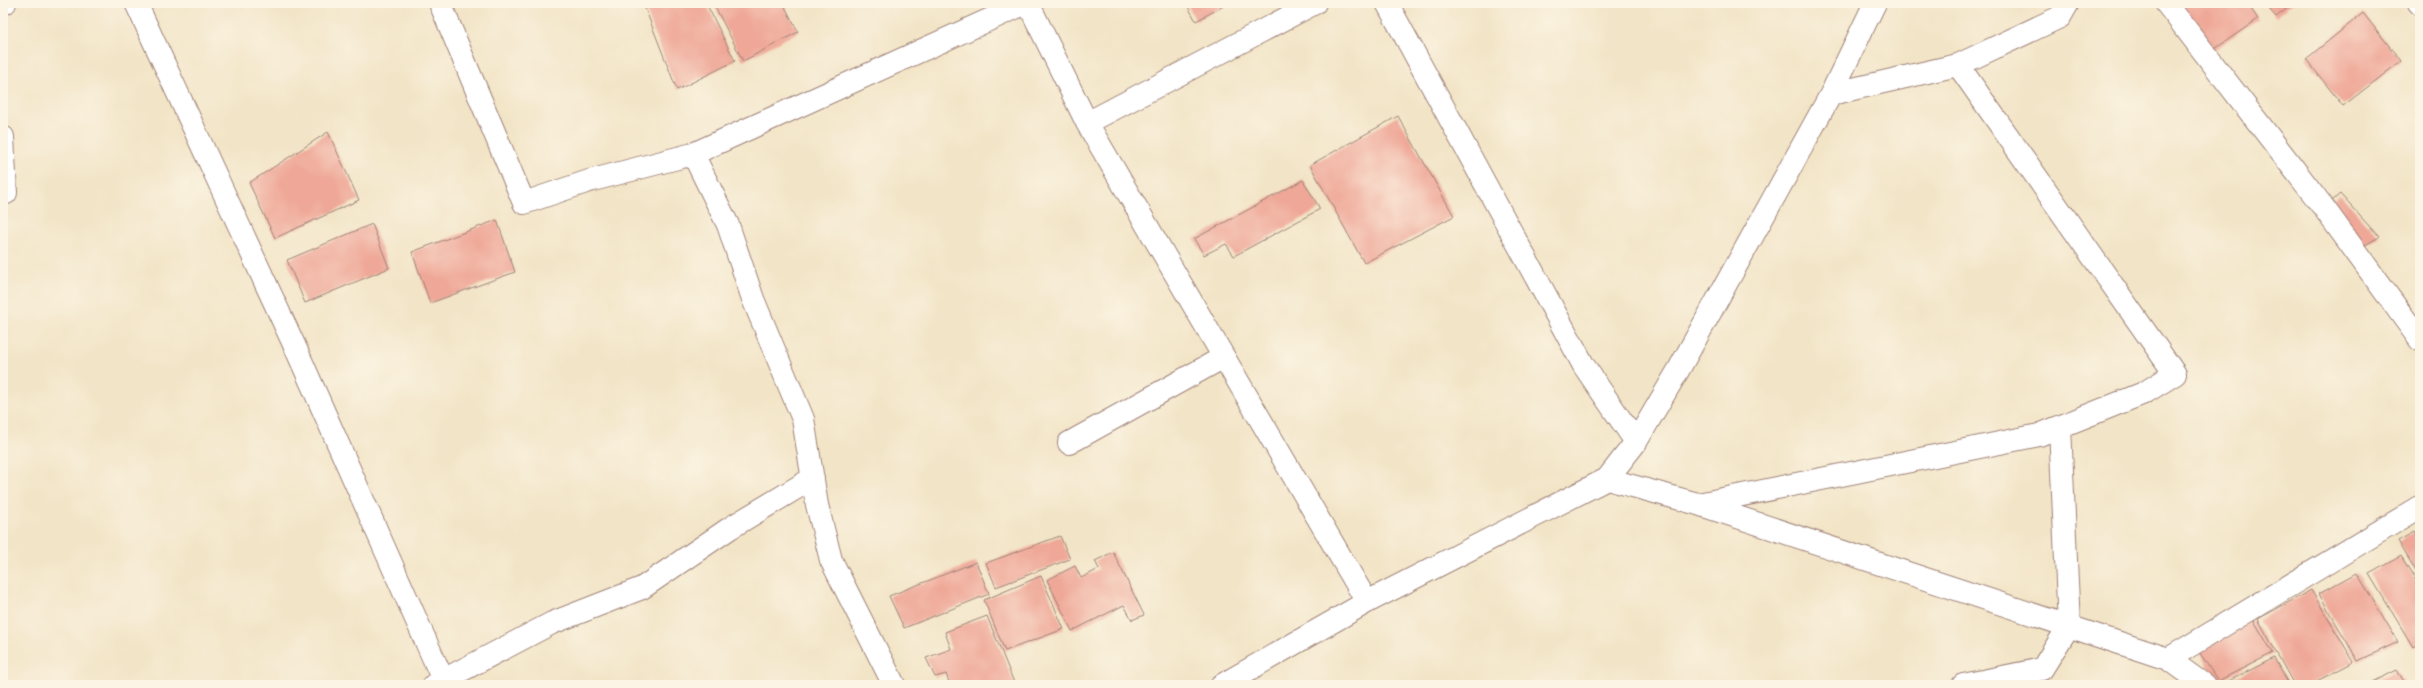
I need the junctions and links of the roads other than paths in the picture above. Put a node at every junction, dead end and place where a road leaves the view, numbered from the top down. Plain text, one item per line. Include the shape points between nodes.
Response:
1 (136, 3) edge
2 (440, 3) edge
3 (1027, 3) edge
4 (1315, 3) edge
5 (1387, 3) edge
6 (1875, 3) edge
7 (2068, 3) edge
8 (2166, 3) edge
9 (1958, 65) junction
10 (1831, 94) junction
11 (1087, 123) junction
12 (3, 137) edge
13 (693, 154) junction
14 (3, 194) edge
15 (2420, 340) edge
16 (1224, 357) junction
17 (2060, 427) junction
18 (1636, 442) junction
19 (1069, 443) dead end
20 (813, 478) junction
21 (1606, 479) junction
22 (1698, 504) junction
23 (2420, 507) edge
24 (1367, 602) junction
25 (2069, 626) junction
26 (2168, 658) junction
27 (439, 683) edge
28 (894, 685) edge
29 (1222, 685) edge
30 (1963, 685) edge
31 (2204, 685) edge

1 - 27 street via 296,349
2 - 13 street via 524,203 589,181
3 - 11 street
3 - 13 street
4 - 11 street
5 - 18 street via 1584,366
6 - 10 street
7 - 9 street via 2060,16
8 - 15 street via 2324,208
9 - 10 street
9 - 17 street via 2175,374 2144,394
10 - 18 street
11 - 16 street
12 - 14 street via 6,193
13 - 20 street via 728,225 753,299 803,419
16 - 19 street
16 - 24 street
17 - 22 street via 2039,435
17 - 25 street
18 - 21 street
20 - 27 street via 730,528 642,588 552,623
20 - 28 street via 832,560
21 - 22 street
21 - 24 street
22 - 25 street
23 - 26 street
24 - 29 street
25 - 26 street
25 - 30 street via 2042,669
26 - 31 street

